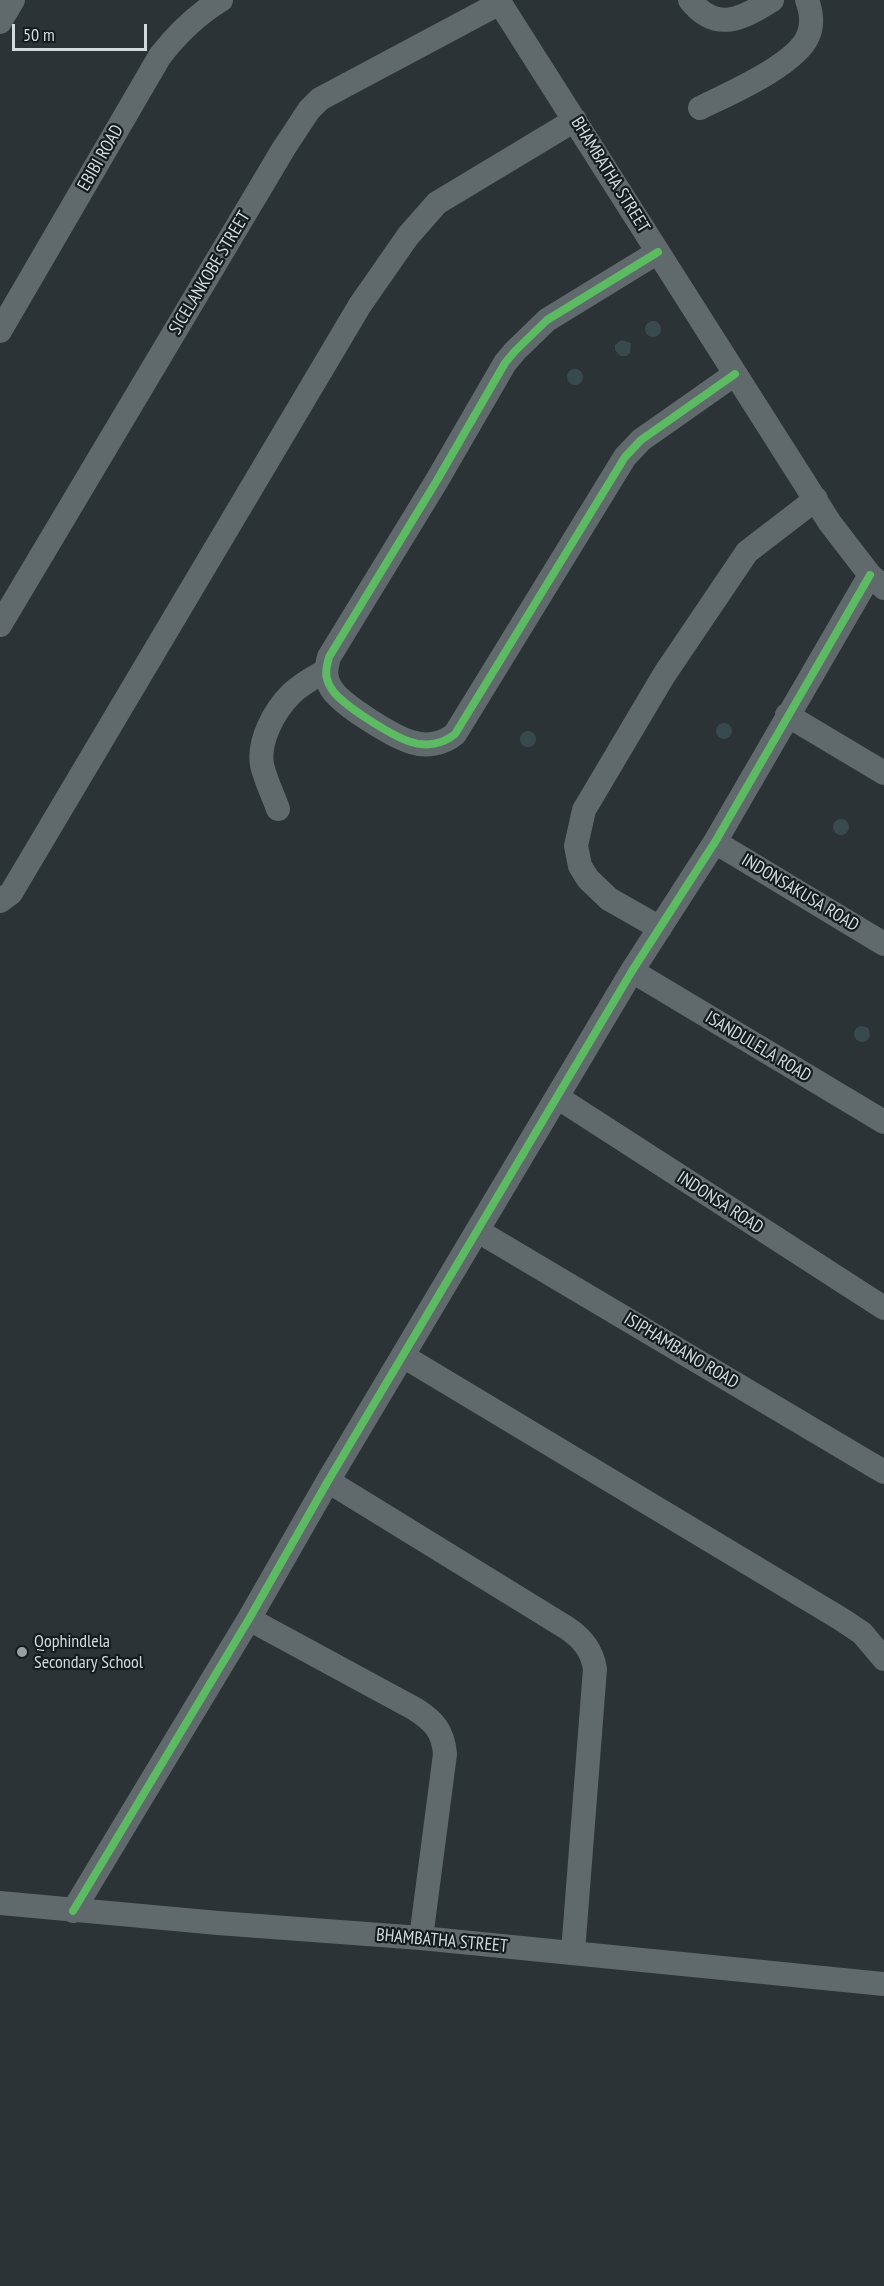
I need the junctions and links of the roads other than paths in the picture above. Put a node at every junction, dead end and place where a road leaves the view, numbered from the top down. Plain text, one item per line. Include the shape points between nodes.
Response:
1 (13, 0) edge
2 (221, 0) edge
3 (690, 0) edge
4 (772, 0) edge
5 (807, 0) edge
6 (499, 2) edge
7 (0, 22) edge
8 (700, 108) dead end
9 (575, 120) junction
10 (658, 252) junction
11 (0, 331) edge
12 (735, 374) junction
13 (816, 499) junction
14 (877, 581) edge
15 (0, 625) edge
16 (325, 671) junction
17 (787, 715) junction
18 (884, 773) edge
19 (278, 809) dead end
20 (715, 842) junction
21 (0, 901) edge
22 (660, 928) junction
23 (884, 944) edge
24 (632, 971) junction
25 (557, 1097) junction
26 (884, 1122) edge
27 (478, 1231) junction
28 (884, 1308) edge
29 (403, 1356) junction
30 (884, 1472) edge
31 (328, 1481) junction
32 (249, 1619) junction
33 (884, 1659) edge
34 (0, 1903) edge
35 (73, 1911) junction
36 (421, 1938) junction
37 (573, 1953) junction
38 (884, 1984) edge

1 - 7 street
2 - 11 street, EBIBI ROAD via 177,34 160,56
3 - 4 street via 710,19 723,21
5 - 8 street via 812,12 808,36 794,55
6 - 9 street, BHAMBATHA STREET
6 - 15 street, SICELANKOBE STREET via 320,99 309,110
9 - 10 street, BHAMBATHA STREET
9 - 21 street via 437,203 408,236 360,305 11,893
10 - 12 street, BHAMBATHA STREET
10 - 16 street via 547,320 514,351 329,657
12 - 13 street, BHAMBATHA STREET
12 - 16 street via 641,440 625,457 464,722 448,740 433,744 411,742 382,727 337,695
13 - 14 street, BHAMBATHA STREET via 830,523
13 - 22 street via 747,552 664,675 582,816 576,855 588,879 609,899
14 - 17 street
16 - 19 street via 289,696 266,732 262,766
17 - 18 street
17 - 20 street
20 - 22 street
20 - 23 street, INDONSAKUSA ROAD
22 - 24 street
24 - 25 street
24 - 26 street, ISANDULELA ROAD
25 - 27 street
25 - 28 street, INDONSA ROAD
27 - 29 street
27 - 30 street, ISIPHAMBANO ROAD
29 - 31 street
29 - 33 street via 862,1633
31 - 32 street
31 - 37 street via 567,1628 589,1650 595,1669
32 - 35 street
32 - 36 street via 396,1698 437,1725 445,1754
34 - 35 street, BHAMBATHA STREET
35 - 36 street, BHAMBATHA STREET
36 - 37 street, BHAMBATHA STREET
37 - 38 street, BHAMBATHA STREET

